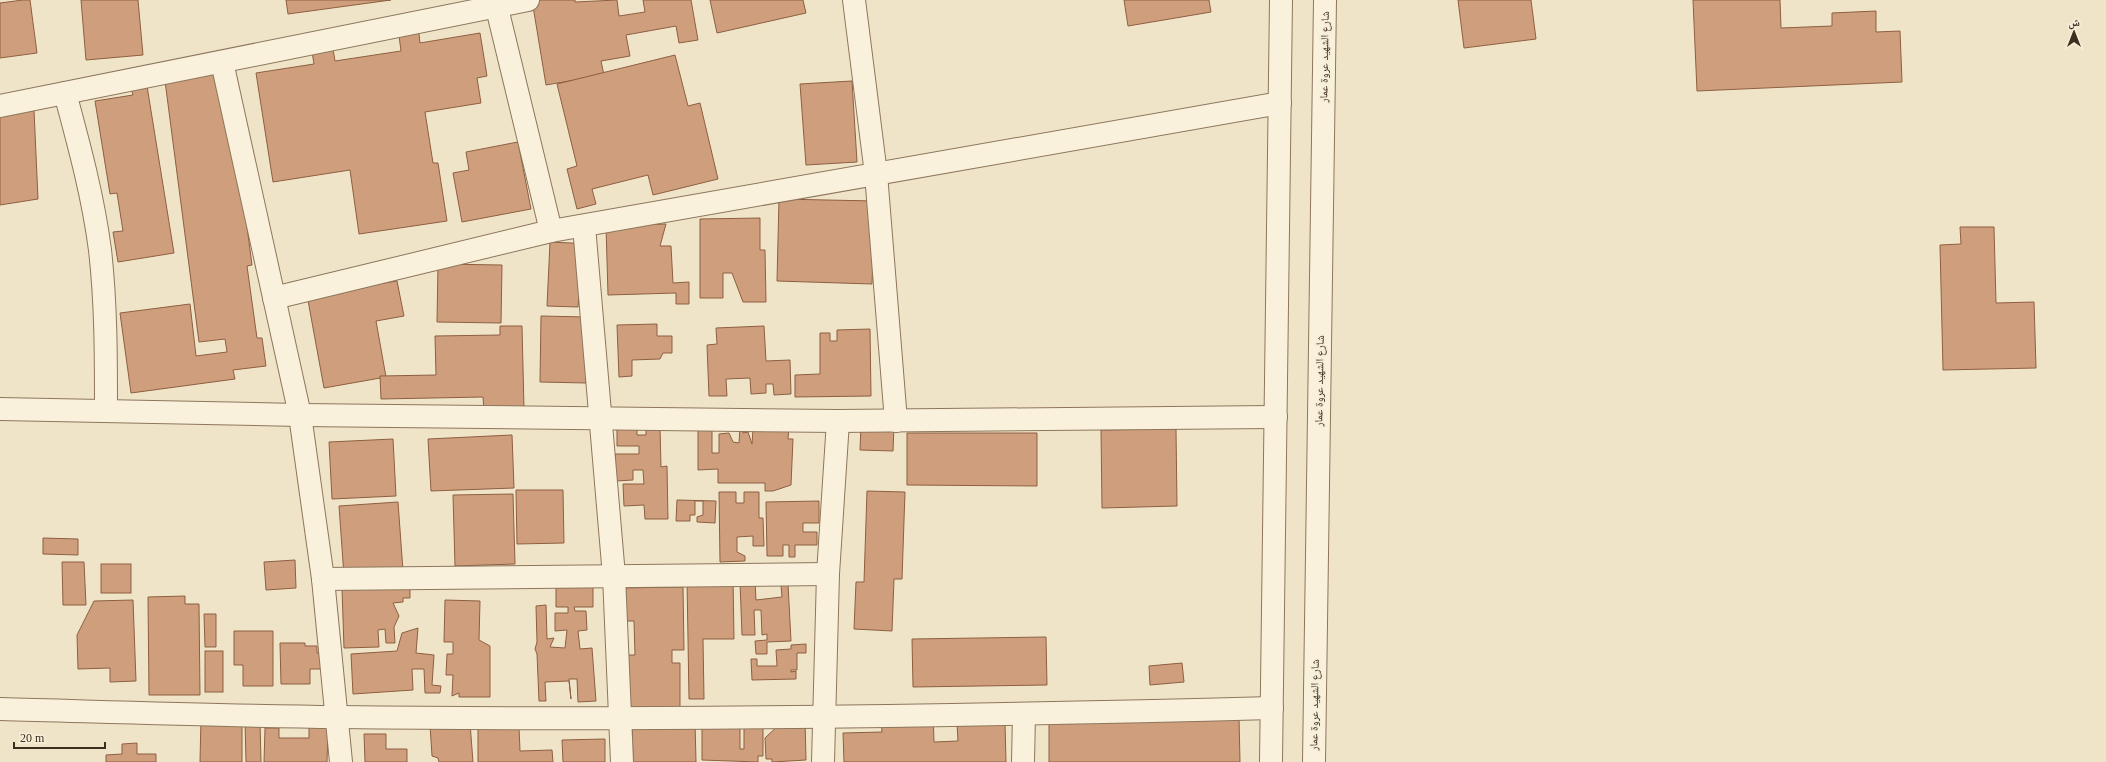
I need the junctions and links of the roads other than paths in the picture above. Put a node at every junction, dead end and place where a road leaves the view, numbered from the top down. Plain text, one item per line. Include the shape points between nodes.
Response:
1 (528, 0) edge
2 (854, 0) edge
3 (1281, 0) edge
4 (1325, 0) edge
5 (496, 3) edge
6 (222, 62) junction
7 (65, 93) junction
8 (1280, 103) junction
9 (0, 106) edge
10 (876, 174) junction
11 (584, 226) junction
12 (551, 231) junction
13 (274, 298) junction
14 (0, 409) edge
15 (106, 410) junction
16 (300, 415) junction
17 (601, 417) junction
18 (1276, 417) junction
19 (838, 421) junction
20 (896, 421) junction
21 (828, 574) junction
22 (614, 576) junction
23 (323, 580) junction
24 (1272, 708) junction
25 (0, 709) edge
26 (1024, 714) junction
27 (337, 717) junction
28 (823, 717) junction
29 (621, 718) junction
30 (341, 762) edge
31 (622, 762) edge
32 (823, 762) edge
33 (1023, 762) edge
34 (1271, 762) edge
35 (1314, 762) edge

1 - 5 street
2 - 10 street
3 - 8 street
4 - 35 street, شارع الشهيد عروة عمار
5 - 6 street
5 - 12 street
6 - 7 street
6 - 13 street
7 - 9 street
7 - 15 street via 86,170 100,249 106,330
8 - 10 street
8 - 18 street
10 - 11 street
10 - 20 street
11 - 12 street
11 - 17 street
12 - 13 street
13 - 16 street
14 - 15 street
15 - 16 street
16 - 17 street
16 - 23 street
17 - 19 street
17 - 22 street
18 - 20 street
18 - 24 street
19 - 20 street
19 - 21 street
21 - 22 street
21 - 28 street
22 - 23 street
22 - 29 street
23 - 27 street
24 - 26 street
24 - 34 street
25 - 27 street
26 - 28 street
26 - 33 street
27 - 29 street
27 - 30 street
28 - 29 street
28 - 32 street
29 - 31 street

